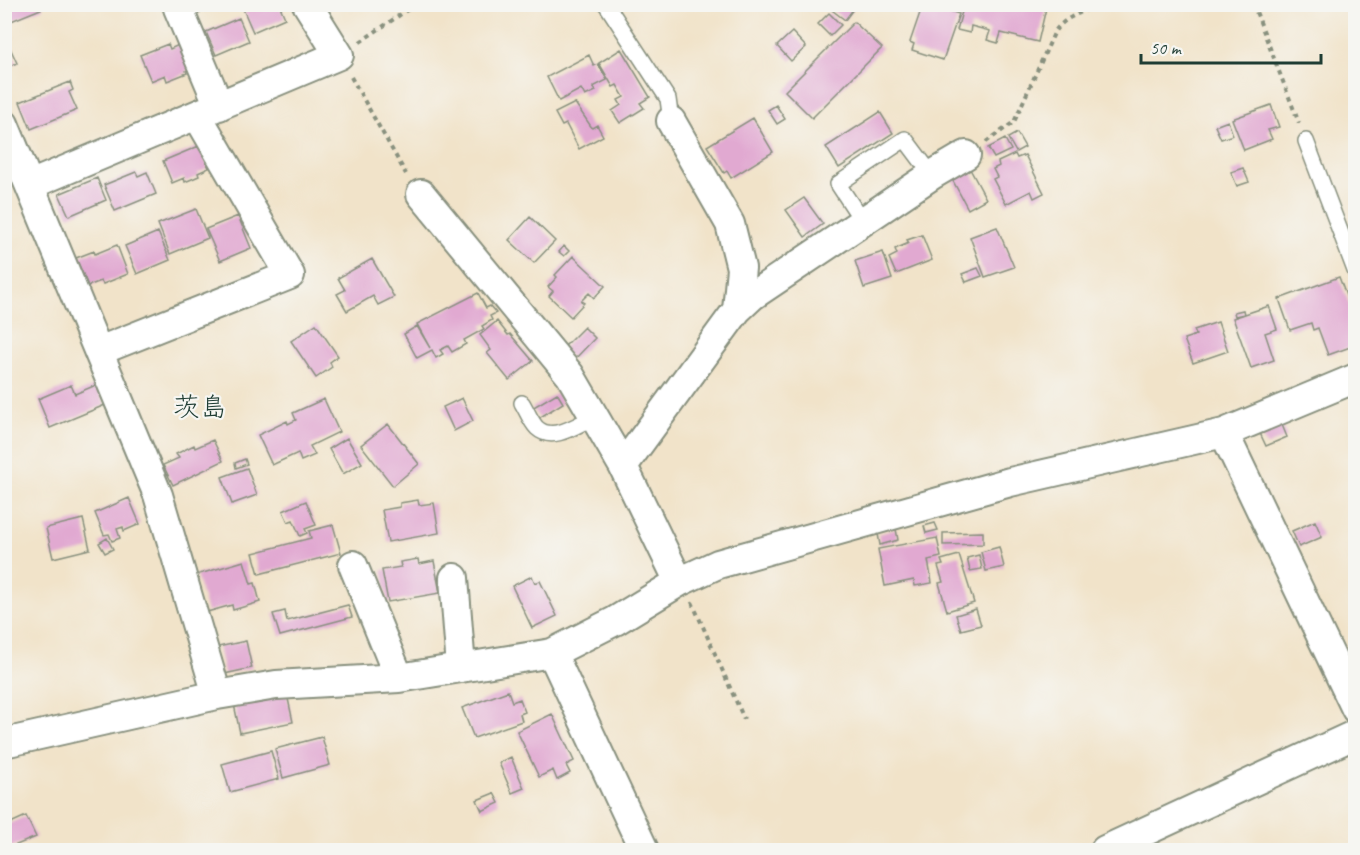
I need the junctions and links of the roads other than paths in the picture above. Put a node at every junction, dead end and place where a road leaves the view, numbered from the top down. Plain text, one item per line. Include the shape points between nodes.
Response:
1 (187, 4) edge
2 (307, 4) edge
3 (606, 4) edge
4 (208, 110) junction
5 (671, 121) joint
6 (4, 124) edge
7 (1306, 141) road end
8 (966, 155) road end
9 (932, 175) junction
10 (30, 185) junction
11 (421, 194) road end
12 (862, 222) junction
13 (1356, 273) edge
14 (737, 310) junction
15 (99, 351) junction
16 (1356, 378) edge
17 (522, 403) dead end
18 (594, 417) junction
19 (1224, 433) junction
20 (623, 466) junction
21 (353, 565) dead end
22 (454, 578) dead end
23 (680, 581) junction
24 (552, 653) junction
25 (461, 668) junction
26 (399, 678) junction
27 (217, 695) junction
28 (1356, 709) edge
29 (1356, 734) edge
30 (4, 743) edge
31 (644, 850) edge
32 (1105, 850) edge

1 - 4 street via 178,8
2 - 4 street via 339,55
3 - 5 lane via 668,99
4 - 10 street
4 - 15 street via 290,275
5 - 14 street via 730,224 741,268
6 - 10 street
7 - 13 lane
8 - 9 street
9 - 12 street
9 - 12 lane via 905,139 838,183
10 - 15 street
11 - 18 street via 570,375
12 - 14 street
14 - 20 street
15 - 27 street via 158,495
16 - 19 street
17 - 18 lane via 537,428 546,434 559,434
18 - 20 street
19 - 23 street via 1010,482 718,564
19 - 28 street
20 - 23 street
21 - 26 street
22 - 25 street
23 - 24 street
24 - 25 street
24 - 31 street
25 - 26 street
26 - 27 street via 276,685
27 - 30 street
29 - 32 street

